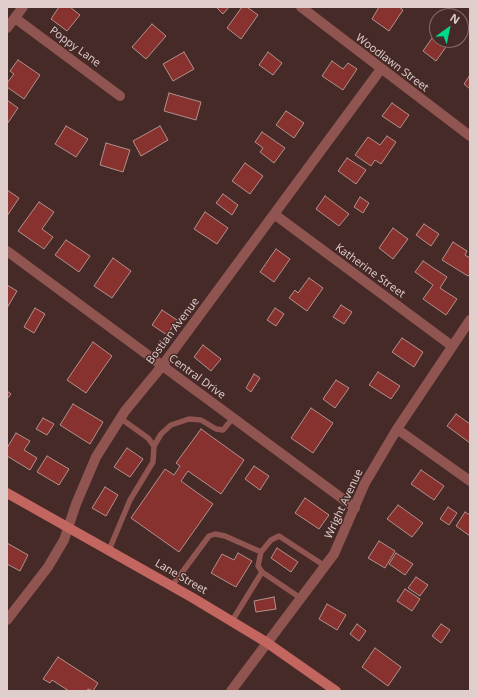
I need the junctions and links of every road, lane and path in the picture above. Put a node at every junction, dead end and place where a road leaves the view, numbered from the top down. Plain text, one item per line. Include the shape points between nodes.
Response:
1 (23, 7) edge
2 (300, 7) edge
3 (15, 18) junction
4 (7, 28) edge
5 (381, 69) junction
6 (120, 96) dead end
7 (470, 136) edge
8 (274, 214) junction
9 (7, 251) edge
10 (470, 320) edge
11 (452, 346) junction
12 (162, 366) junction
13 (120, 418) junction
14 (233, 418) junction
15 (397, 429) junction
16 (154, 446) junction
17 (470, 481) edge
18 (7, 493) edge
19 (355, 508) junction
20 (68, 528) junction
21 (109, 550) junction
22 (261, 552) junction
23 (325, 566) junction
24 (262, 572) junction
25 (172, 586) junction
26 (302, 599) junction
27 (7, 620) edge
28 (232, 622) junction
29 (266, 642) junction
30 (231, 691) edge
31 (336, 691) edge

1 - 3 street
2 - 5 street, Woodlawn Street
3 - 4 street
3 - 6 street, Poppy Lane
5 - 7 street, Woodlawn Street
5 - 8 street, Bostian Avenue
8 - 11 street, Katherine Street
8 - 12 street, Bostian Avenue
9 - 12 street, Central Drive
10 - 11 street, Wright Avenue
11 - 15 street, Wright Avenue
12 - 13 street, Bostian Avenue
12 - 14 street, Central Drive
13 - 16 lane via 148,438
13 - 20 street, Bostian Avenue via 96,457
14 - 16 lane via 223,430 201,420 189,419 171,425 160,434
14 - 19 street, Central Drive
15 - 17 street
15 - 19 street, Wright Avenue via 365,483
16 - 21 lane via 153,462 130,500
18 - 20 main road, Lane Street
19 - 23 street, Wright Avenue via 340,542
20 - 21 main road, Lane Street
20 - 27 street, Bostian Avenue via 48,567
21 - 25 main road, Lane Street
22 - 23 lane via 271,540 279,536
22 - 24 lane via 258,566
22 - 25 lane via 225,536 209,536
23 - 26 street, Wright Avenue
24 - 26 lane
24 - 28 lane
25 - 28 main road, Lane Street
26 - 29 street, Wright Avenue
28 - 29 main road, Lane Street
29 - 30 street, Wright Avenue
29 - 31 main road, Lane Street

